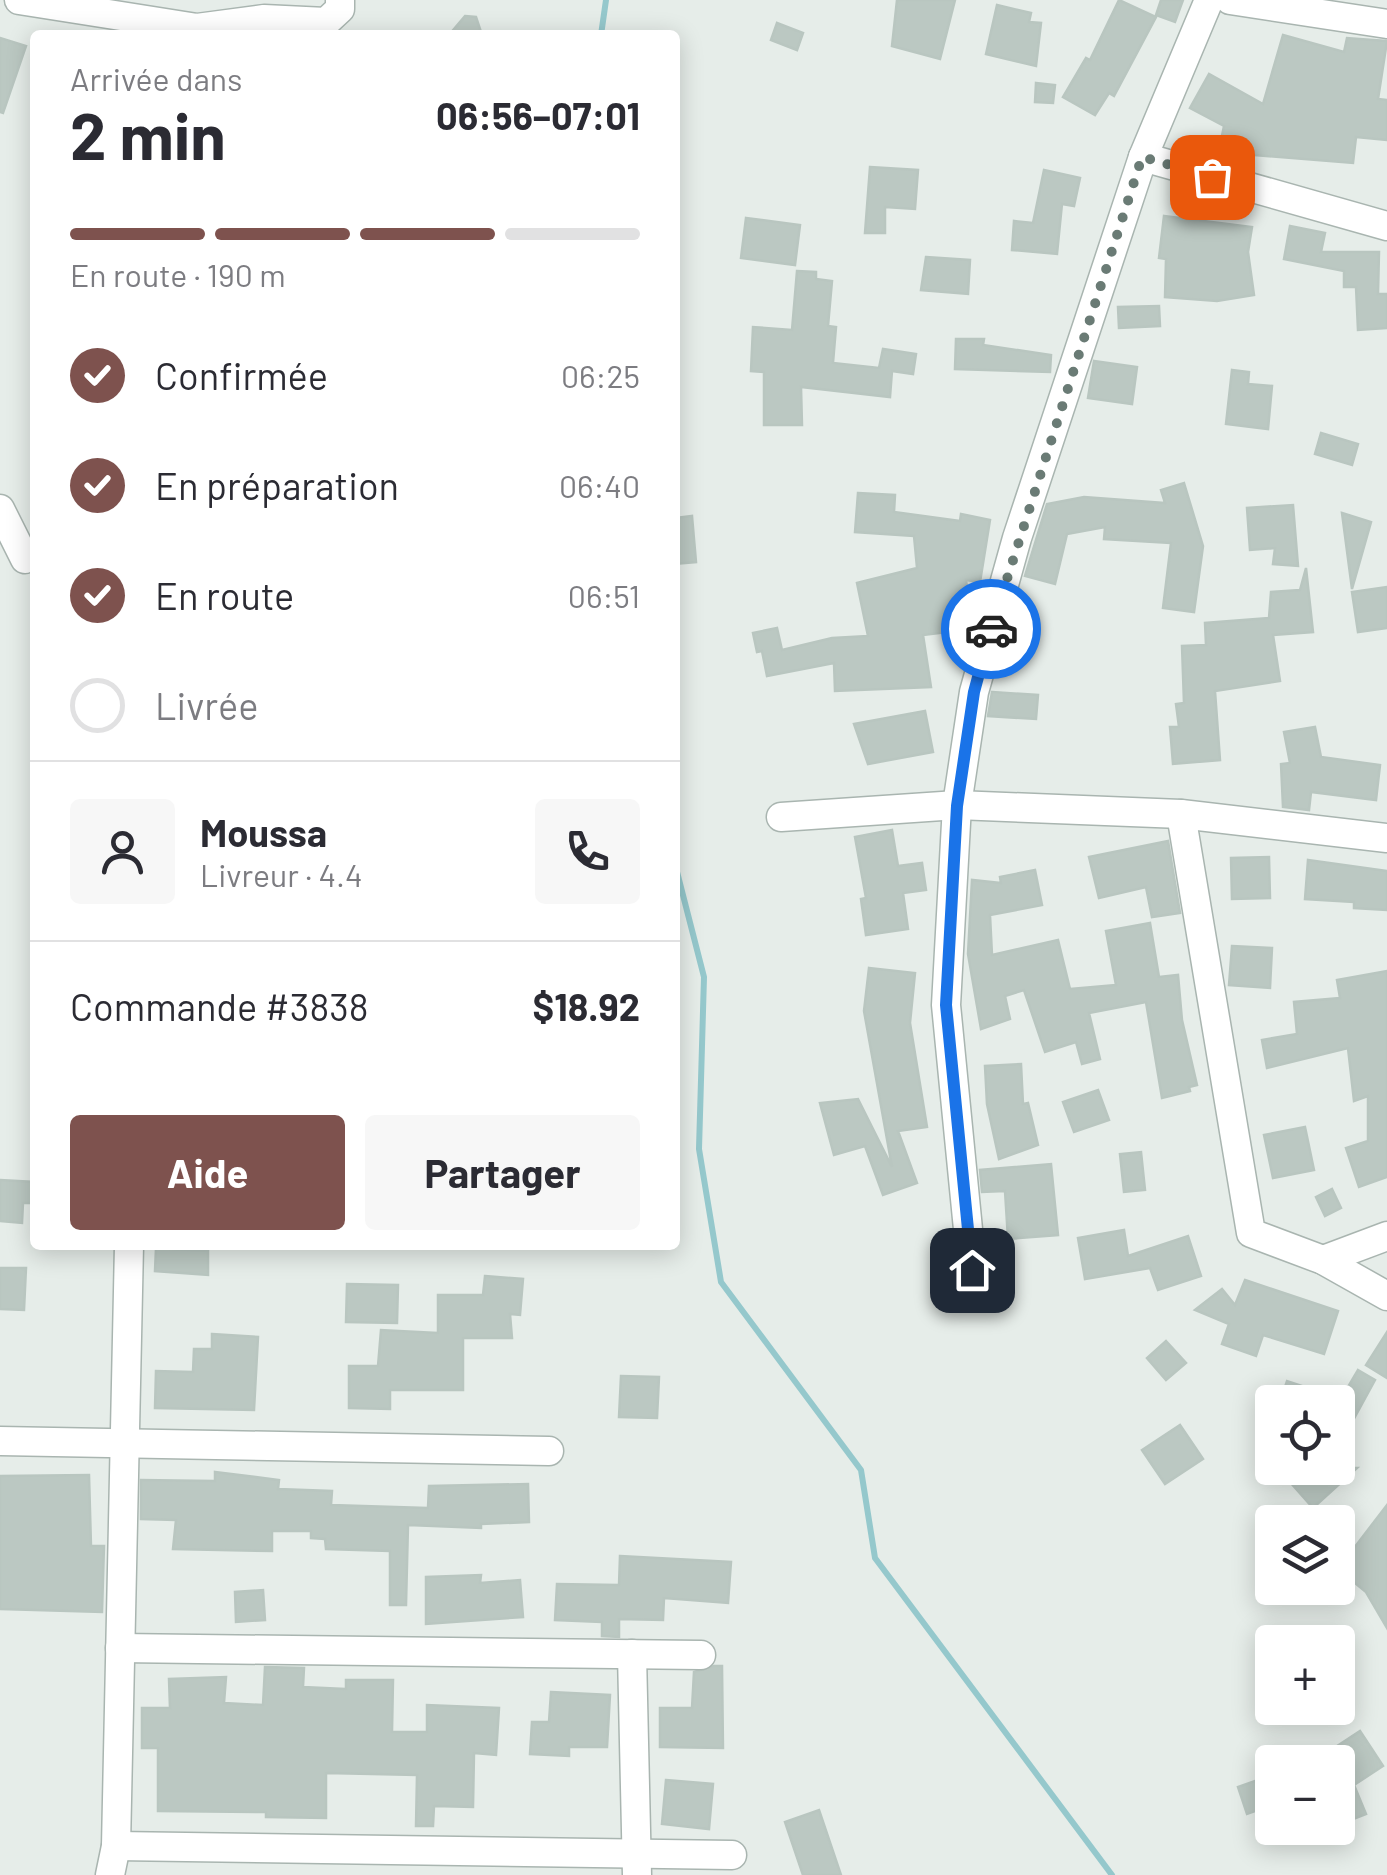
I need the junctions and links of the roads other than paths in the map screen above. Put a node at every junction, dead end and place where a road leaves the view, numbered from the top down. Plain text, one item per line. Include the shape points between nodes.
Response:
1 (19, 0) edge
2 (340, 0) edge
3 (1209, 0) edge
4 (1230, 0) edge
5 (1387, 24) edge
6 (1142, 157) junction
7 (1387, 226) edge
8 (0, 509) edge
9 (25, 559) dead end
10 (957, 806) junction
11 (1181, 814) junction
12 (781, 817) dead end
13 (1387, 838) edge
14 (1387, 1236) edge
15 (129, 1250) edge
16 (1323, 1260) junction
17 (972, 1270) dead end
18 (1387, 1296) edge
19 (0, 1441) edge
20 (124, 1444) junction
21 (549, 1452) dead end
22 (120, 1648) junction
23 (632, 1654) junction
24 (701, 1655) dead end
25 (116, 1846) junction
26 (732, 1855) dead end
27 (636, 1864) edge
28 (110, 1875) edge

1 - 2 street via 197,28 326,22
3 - 6 street
4 - 5 street
6 - 7 street
6 - 10 street via 1017,538 974,692
8 - 9 street
10 - 11 street
10 - 12 street
10 - 17 street via 946,1005
11 - 13 street
11 - 16 street via 1251,1232
14 - 16 street
15 - 20 street
16 - 18 street
19 - 20 street
20 - 21 street
20 - 22 street
22 - 23 street
22 - 25 street
23 - 24 street
23 - 27 street
25 - 27 street
25 - 28 street
26 - 27 street

